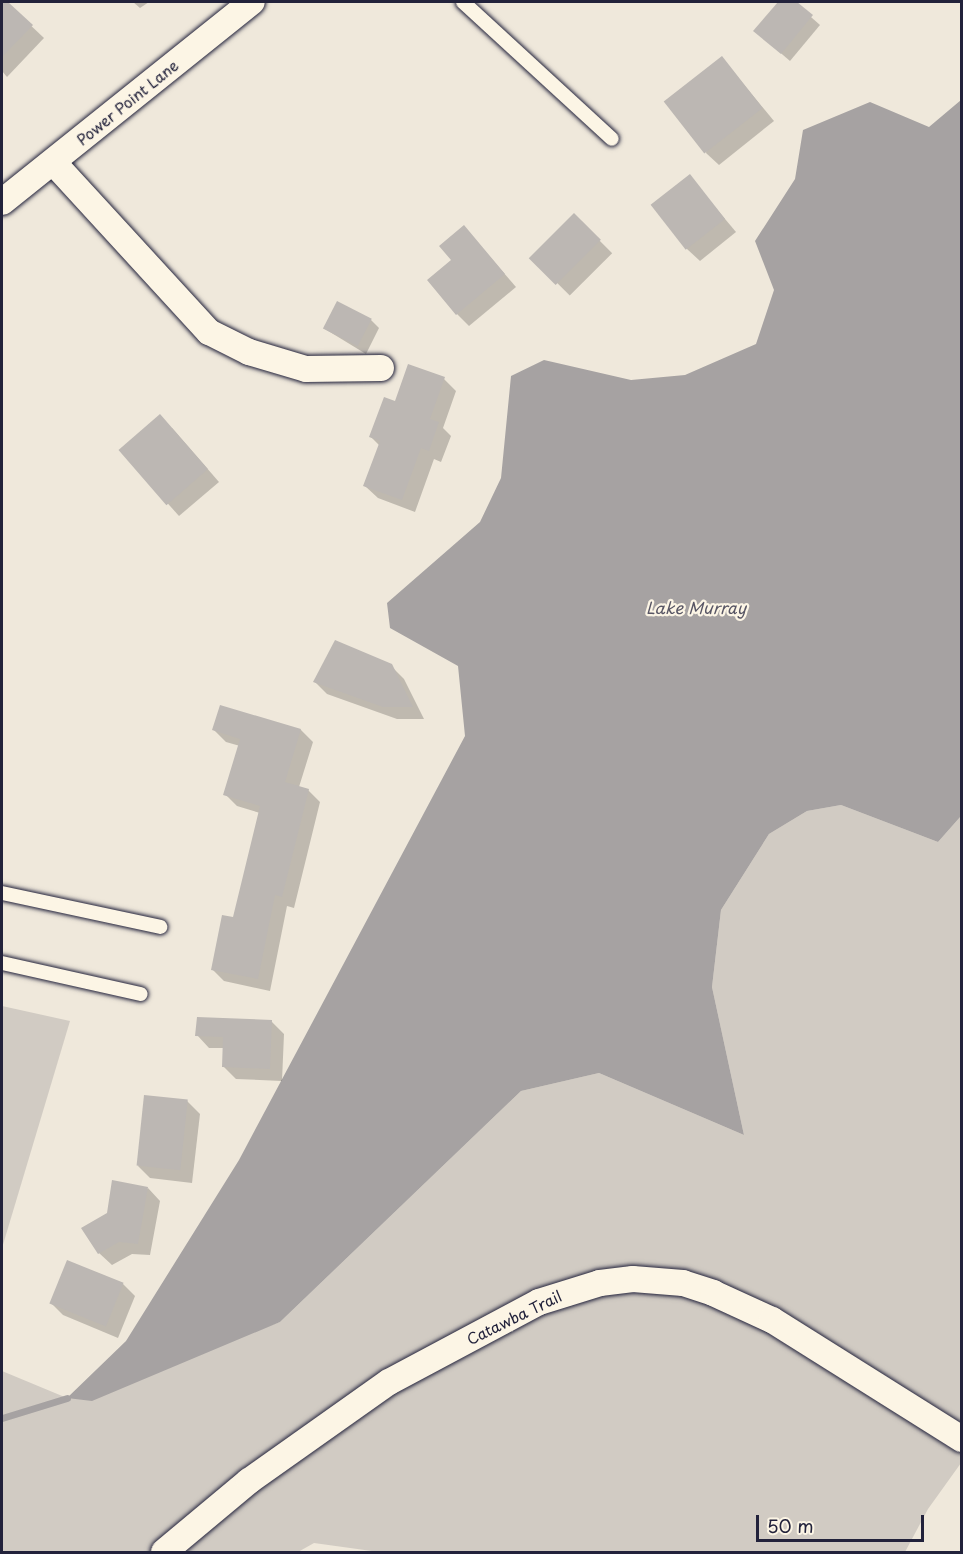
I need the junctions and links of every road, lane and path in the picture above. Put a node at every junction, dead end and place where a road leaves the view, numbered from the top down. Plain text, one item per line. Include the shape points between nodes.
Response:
1 (252, 2) edge
2 (463, 2) edge
3 (612, 139) dead end
4 (53, 162) junction
5 (2, 202) edge
6 (381, 368) dead end
7 (2, 893) edge
8 (160, 927) dead end
9 (2, 963) edge
10 (141, 994) dead end
11 (962, 1439) edge
12 (164, 1552) edge

1 - 4 street, Power Point Lane
2 - 3 lane
4 - 5 street, Power Point Lane
4 - 6 street via 209,332 249,352 306,369
7 - 8 lane
9 - 10 lane
11 - 12 street, Catawba Trail via 772,1320 713,1293 683,1283 633,1279 600,1283 539,1302 389,1382 249,1480

